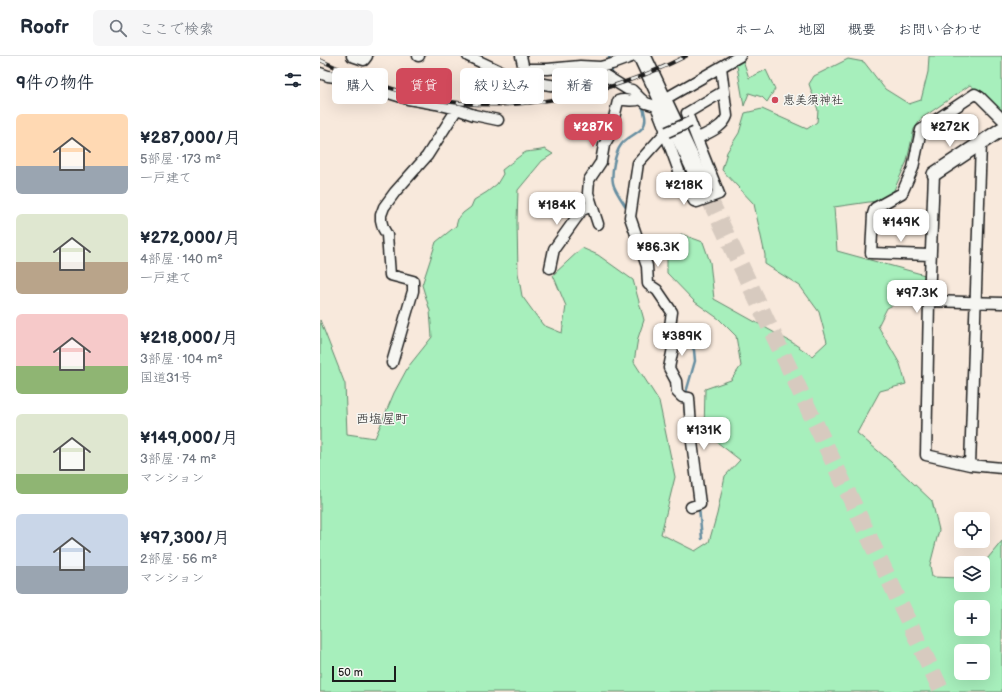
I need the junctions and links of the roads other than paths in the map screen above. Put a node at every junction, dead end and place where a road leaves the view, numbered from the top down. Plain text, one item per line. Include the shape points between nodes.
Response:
1 (352, 56) edge
2 (367, 56) edge
3 (468, 56) edge
4 (521, 56) edge
5 (634, 56) edge
6 (642, 56) edge
7 (740, 56) edge
8 (580, 61) edge
9 (604, 67) junction
10 (721, 67) junction
11 (494, 68) edge
12 (524, 68) edge
13 (544, 69) edge
14 (320, 73) edge
15 (544, 84) edge
16 (724, 91) junction
17 (638, 100) junction
18 (663, 100) junction
19 (457, 109) junction
20 (1002, 119) edge
21 (498, 120) dead end
22 (690, 122) junction
23 (1002, 129) edge
24 (666, 133) junction
25 (697, 139) junction
26 (980, 144) junction
27 (934, 174) joint
28 (698, 175) tunnel mouth
29 (592, 206) junction
30 (598, 224) dead end
31 (930, 255) junction
32 (550, 268) dead end
33 (928, 301) junction
34 (975, 302) junction
35 (1002, 303) edge
36 (392, 363) dead end
37 (970, 465) junction
38 (1002, 468) edge
39 (695, 506) dead end

1 - 2 street via 362,60
3 - 11 street
4 - 12 street
5 - 9 street
6 - 18 highway
7 - 10 street
8 - 9 street
8 - 13 street
9 - 15 street via 585,83 563,87
9 - 17 street via 627,89 632,90
10 - 16 street
10 - 18 street
14 - 19 street via 350,79 408,99
16 - 22 street via 687,113
16 - 25 street via 727,116 725,122
17 - 24 street via 656,106
17 - 29 street via 618,101 601,162 588,180
18 - 28 highway
19 - 21 street
19 - 36 street via 427,156 395,192 381,215 387,235 390,276 413,281 413,291
20 - 31 street via 975,94 921,130 914,168 902,193 875,208 871,253
22 - 24 street, bridge
22 - 25 street
23 - 26 street
24 - 25 street via 683,182 697,202 719,194
24 - 39 street via 638,163 631,214 647,266 648,284 656,290 672,312 670,326 673,348 669,368 676,381 677,392 685,397 692,442
26 - 27 street
26 - 34 street
27 - 31 street
29 - 30 street
29 - 32 street via 582,210 554,249
31 - 33 street
33 - 34 street
33 - 37 street via 926,455
34 - 35 street
34 - 37 street
37 - 38 street

